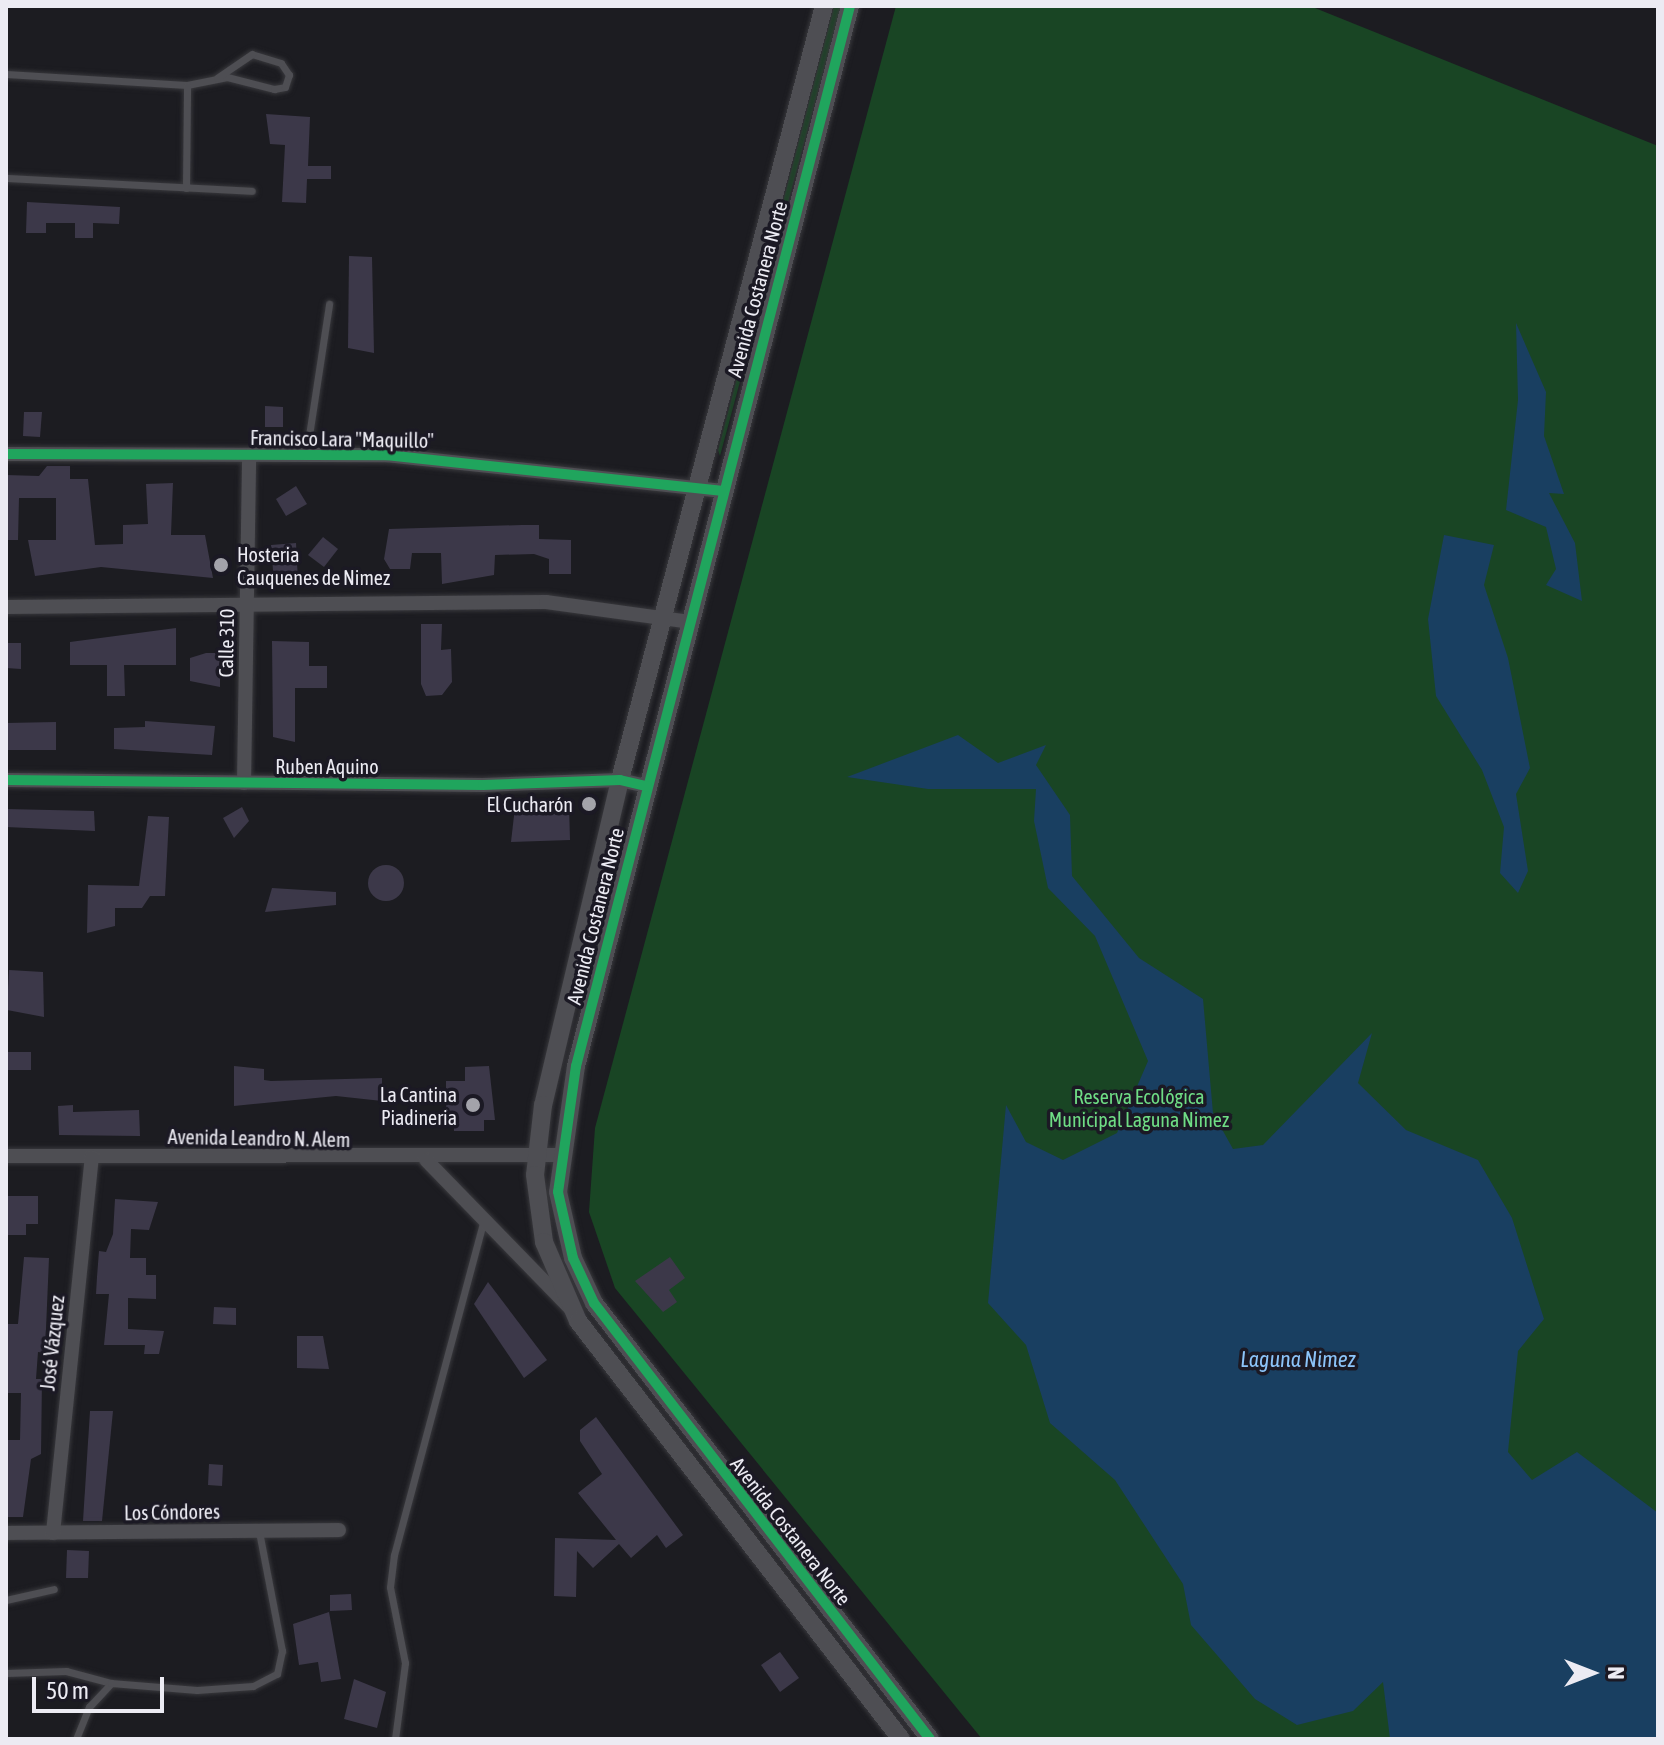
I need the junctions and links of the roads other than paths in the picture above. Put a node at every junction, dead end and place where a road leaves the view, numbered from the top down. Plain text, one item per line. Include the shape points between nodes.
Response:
1 (824, 6) edge
2 (850, 6) edge
3 (6, 74) edge
4 (217, 78) junction
5 (187, 85) junction
6 (6, 178) edge
7 (186, 188) junction
8 (252, 191) dead end
9 (329, 304) dead end
10 (6, 454) edge
11 (249, 455) junction
12 (306, 455) junction
13 (700, 488) junction
14 (723, 491) junction
15 (6, 607) edge
16 (246, 608) junction
17 (667, 614) junction
18 (690, 622) junction
19 (6, 780) edge
20 (620, 780) junction
21 (244, 783) junction
22 (647, 786) junction
23 (535, 1155) junction
24 (559, 1155) junction
25 (6, 1156) edge
26 (92, 1157) junction
27 (426, 1160) junction
28 (483, 1222) junction
29 (569, 1307) junction
30 (339, 1530) dead end
31 (259, 1531) junction
32 (6, 1533) edge
33 (53, 1533) junction
34 (54, 1589) dead end
35 (6, 1600) edge
36 (6, 1673) edge
37 (111, 1683) junction
38 (76, 1739) edge
39 (395, 1739) edge
40 (901, 1739) edge
41 (930, 1739) edge

1 - 13 street, Avenida Costanera Norte
2 - 14 street, Avenida Costanera Norte
3 - 5 lane
4 - 4 lane via 274,89 285,87 289,75 281,63 252,54
4 - 5 lane
5 - 7 lane
6 - 7 lane
7 - 8 lane
9 - 12 lane
10 - 11 street, Francisco Lara "Maquillo"
11 - 12 street, Francisco Lara "Maquillo"
11 - 16 street, Calle 310
12 - 13 street, Francisco Lara "Maquillo" via 535,467
13 - 14 street, Francisco Lara "Maquillo"
13 - 17 street, Avenida Costanera Norte
14 - 18 street, Avenida Costanera Norte
15 - 16 street
16 - 17 street via 546,602
16 - 21 street, Calle 310
17 - 18 street
17 - 20 street, Avenida Costanera Norte
18 - 22 street, Avenida Costanera Norte
19 - 21 street, Ruben Aquino
20 - 21 street, Ruben Aquino
20 - 22 street, Ruben Aquino
20 - 23 street, Avenida Costanera Norte
22 - 24 street, Avenida Costanera Norte
23 - 24 street, Avenida Leandro N. Alem
23 - 27 street, Avenida Leandro N. Alem
23 - 29 street, Avenida Costanera Norte via 544,1242
24 - 41 street, Avenida Costanera Norte via 563,1224 594,1303
25 - 26 street, Avenida Leandro N. Alem
26 - 27 street, Avenida Leandro N. Alem
26 - 33 street, José Vázquez
27 - 28 street
28 - 29 street
28 - 39 lane via 394,1555 390,1587 405,1663
29 - 40 street, Avenida Costanera Norte
30 - 31 street, Los Cóndores
31 - 33 street, Los Cóndores
31 - 37 lane via 282,1651 277,1674 253,1686 197,1690
32 - 33 street, Los Cóndores
34 - 35 lane
36 - 37 lane via 66,1671
37 - 38 lane via 89,1707

